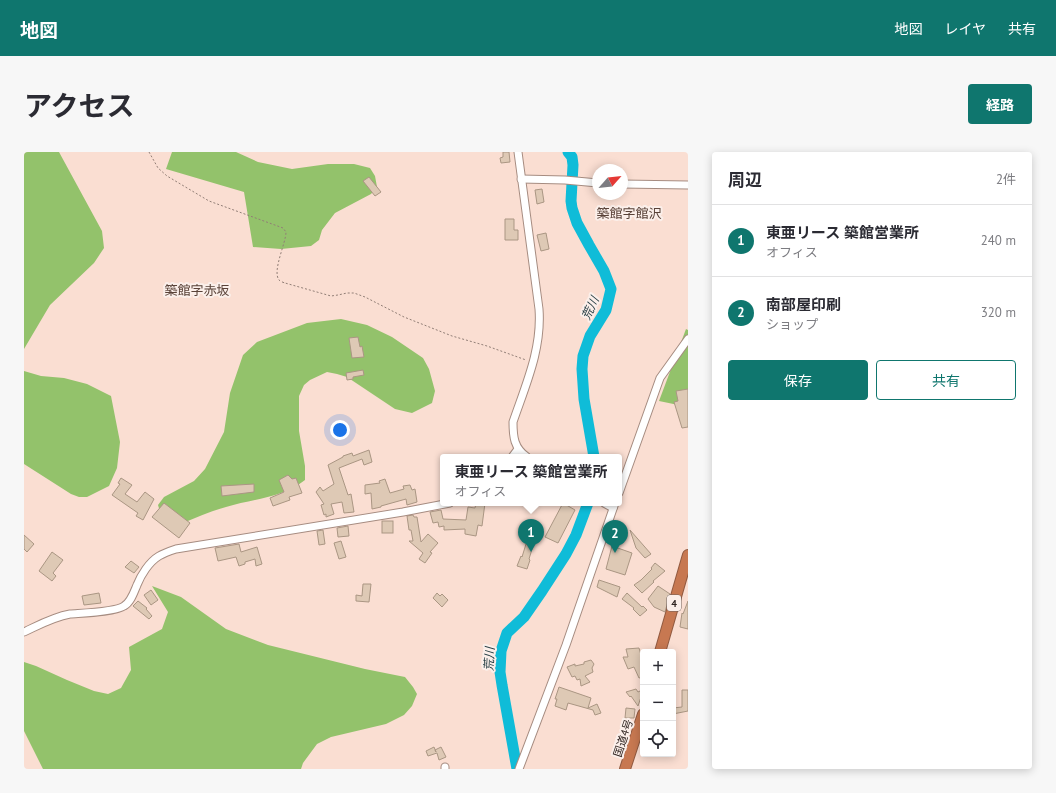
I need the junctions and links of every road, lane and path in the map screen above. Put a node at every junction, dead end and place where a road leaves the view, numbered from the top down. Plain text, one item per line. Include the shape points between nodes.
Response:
1 (149, 152) edge
2 (518, 152) edge
3 (521, 179) junction
4 (592, 183) edge
5 (628, 184) edge
6 (688, 185) edge
7 (688, 339) edge
8 (534, 362) junction
9 (518, 449) junction
10 (514, 454) edge
11 (524, 454) edge
12 (622, 484) edge
13 (440, 505) edge
14 (614, 506) edge
15 (688, 555) edge
16 (24, 632) edge
17 (661, 649) edge
18 (641, 721) edge
19 (520, 768) edge
20 (625, 769) edge

1 - 8 path via 158,168 167,176 203,197 283,228 286,237 277,275 285,283 330,296 354,293 452,336
2 - 3 street
3 - 4 street
3 - 8 street via 540,323
5 - 6 street
7 - 12 street via 660,378
8 - 9 street via 513,422
9 - 10 street
9 - 11 street
13 - 16 street via 176,549 158,557 148,566 133,595 124,606 68,615 44,622
14 - 19 street
15 - 17 highway, 4
18 - 20 highway, 国道4号

